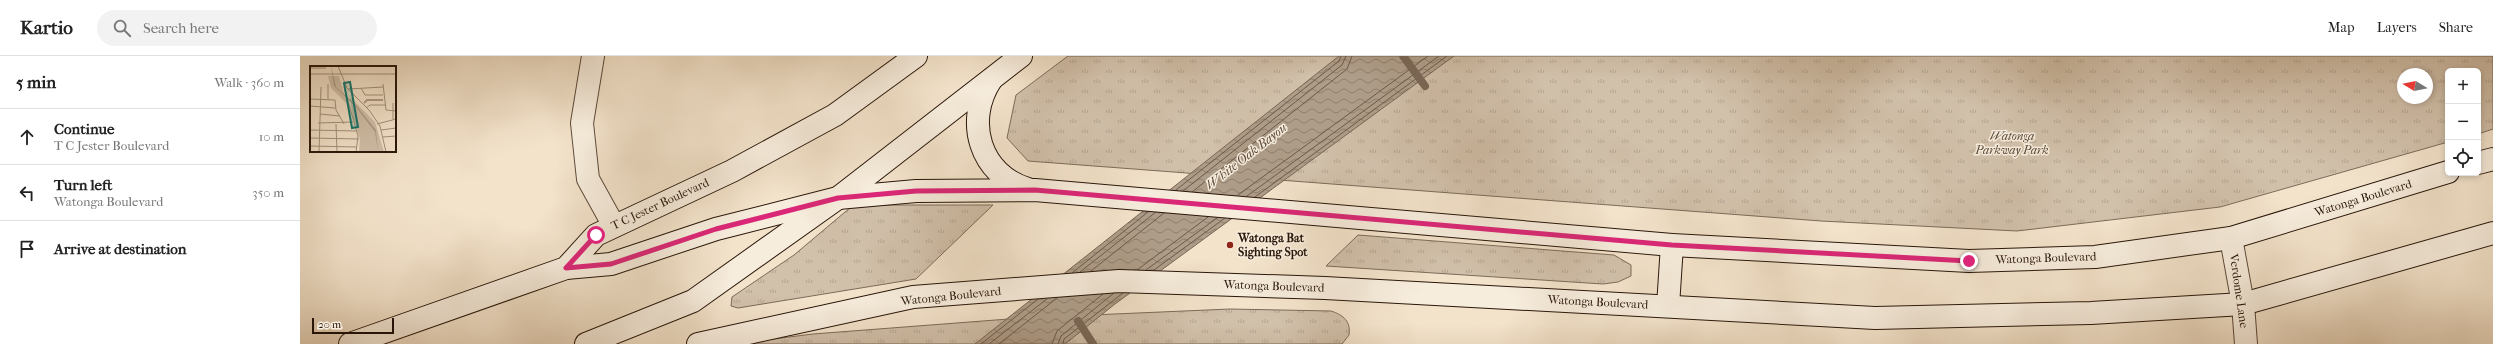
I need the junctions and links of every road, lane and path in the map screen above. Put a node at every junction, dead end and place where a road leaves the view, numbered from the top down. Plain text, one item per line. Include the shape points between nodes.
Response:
1 (593, 56) edge
2 (916, 56) edge
3 (1021, 56) edge
4 (994, 76) junction
5 (2493, 159) edge
6 (2481, 162) edge
7 (2445, 173) edge
8 (1035, 190) junction
9 (838, 198) junction
10 (614, 226) junction
11 (2493, 233) edge
12 (2231, 238) junction
13 (1672, 245) junction
14 (566, 268) junction
15 (2243, 304) junction
16 (1668, 306) junction
17 (350, 344) edge
18 (586, 344) edge
19 (698, 344) edge
20 (2246, 344) edge

1 - 10 main road via 582,122 588,179
2 - 10 main road, T C Jester Boulevard via 834,114 732,171
3 - 4 main road
4 - 8 main road via 979,105 978,138 993,167 1005,178
4 - 9 main road
5 - 6 main road
7 - 12 main road, Watonga Boulevard
8 - 9 main road, Watonga Boulevard via 916,191
8 - 13 main road, Watonga Boulevard
9 - 14 main road, Watonga Boulevard via 716,229 611,264
9 - 18 main road via 693,301
10 - 14 main road, T C Jester Boulevard via 596,235
11 - 15 main road, Watonga Boulevard
12 - 13 main road, Watonga Boulevard via 2095,257 1969,261
12 - 15 main road, Verdome Lane
13 - 16 main road
14 - 17 main road, T C Jester Boulevard
15 - 16 main road, Watonga Boulevard via 2091,313 1875,318
15 - 20 main road, Verdome Lane
16 - 19 main road, Watonga Boulevard via 1325,288 1119,281 913,297

